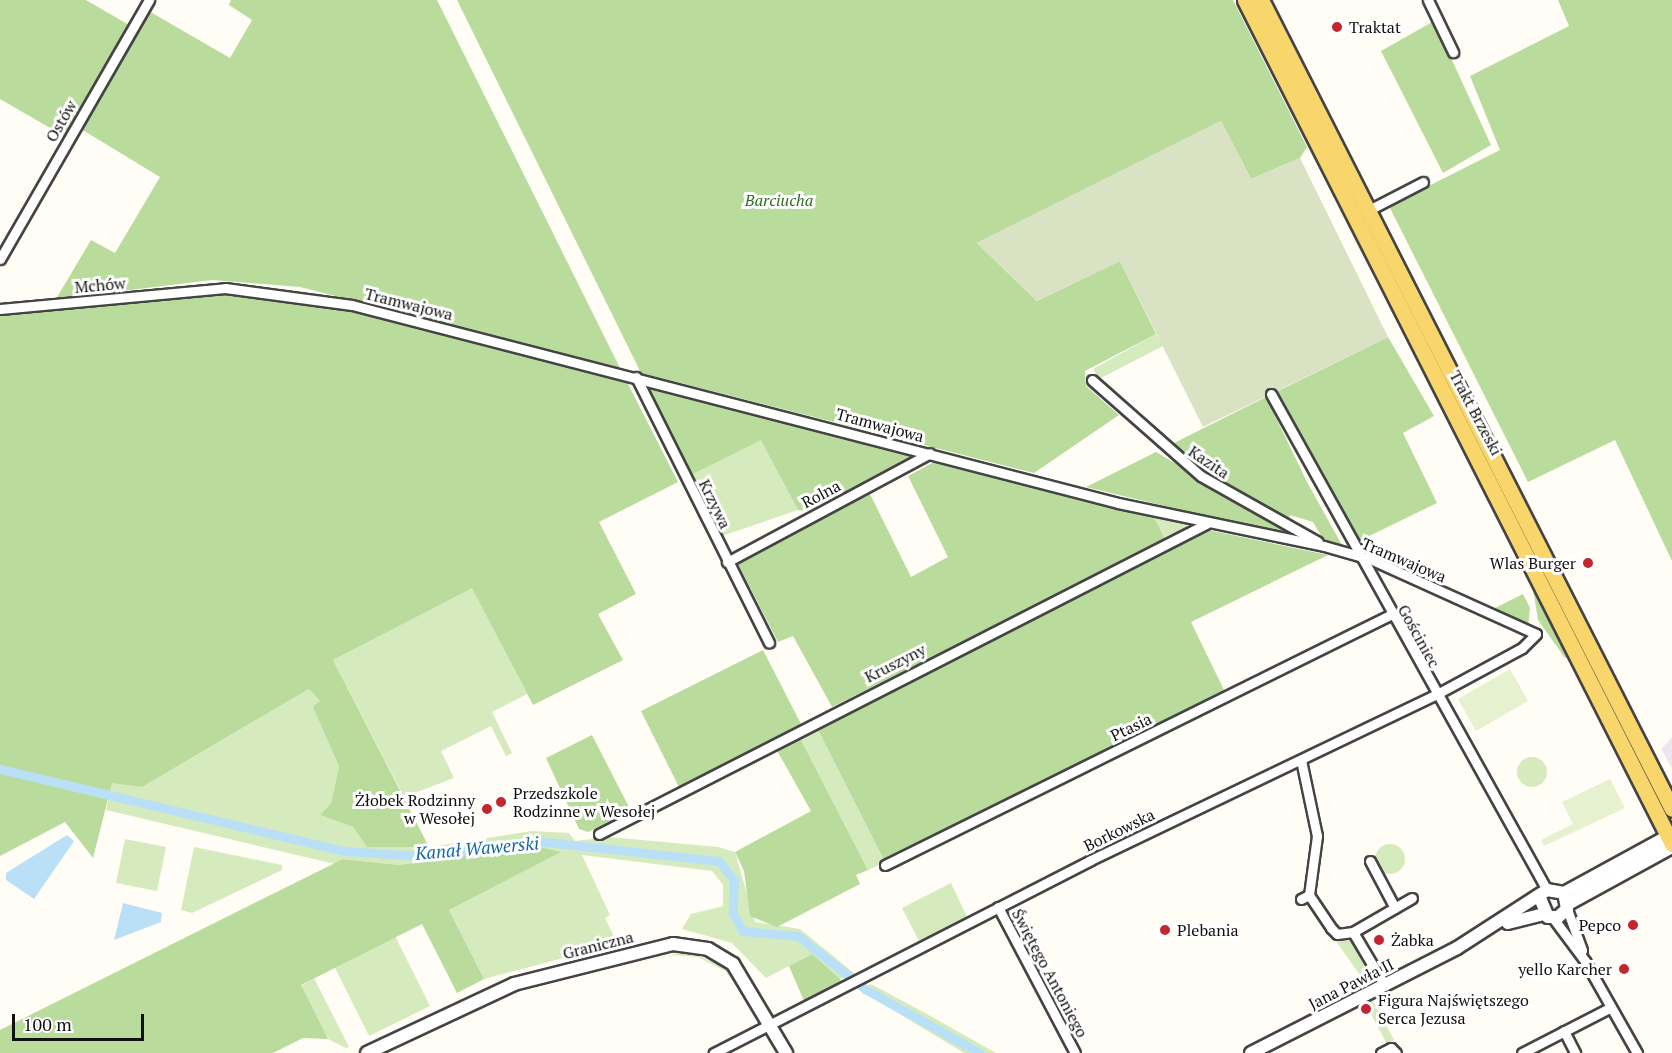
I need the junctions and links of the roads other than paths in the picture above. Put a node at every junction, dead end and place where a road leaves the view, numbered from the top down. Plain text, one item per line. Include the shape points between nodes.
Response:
1 (149, 0) edge
2 (1245, 0) edge
3 (1261, 0) edge
4 (1428, 0) edge
5 (1453, 52) dead end
6 (1423, 182) dead end
7 (1367, 211) junction
8 (0, 259) edge
9 (203, 289) joint
10 (0, 309) edge
11 (636, 378) junction
12 (1092, 380) dead end
13 (1271, 394) dead end
14 (930, 453) junction
15 (1206, 524) junction
16 (1324, 546) junction
17 (1356, 555) junction
18 (727, 562) junction
19 (1390, 615) junction
20 (1536, 634) joint
21 (769, 643) dead end
22 (1435, 695) junction
23 (1301, 760) junction
24 (1672, 809) edge
25 (599, 834) dead end
26 (1671, 840) edge
27 (1370, 861) dead end
28 (885, 865) dead end
29 (1543, 894) junction
30 (1413, 898) dead end
31 (1566, 902) junction
32 (998, 908) junction
33 (1395, 908) junction
34 (1548, 916) junction
35 (1498, 926) junction
36 (1353, 932) junction
37 (1585, 961) junction
38 (1385, 986) junction
39 (1611, 1007) junction
40 (772, 1025) junction
41 (1564, 1030) junction
42 (1394, 1051) edge
43 (373, 1052) edge
44 (1527, 1052) edge
45 (714, 1053) edge
46 (786, 1053) edge
47 (1075, 1053) edge
48 (1251, 1053) edge
49 (1381, 1053) edge
50 (1575, 1053) edge
51 (1637, 1053) edge

1 - 8 street, Ostów
2 - 26 main road, Trakt Brzeski
3 - 7 main road, Trakt Brzeski
4 - 5 street
6 - 7 street
7 - 24 main road, Trakt Brzeski
9 - 10 street, Mchów
9 - 11 street, Tramwajowa via 310,296
11 - 14 street, Tramwajowa
11 - 18 street, Krzywa
12 - 16 street, Kazita via 1201,476
13 - 17 street, Gościniec
14 - 15 street, Tramwajowa
14 - 18 street, Rolna
15 - 16 street, Tramwajowa
15 - 25 street, Kruszyny
16 - 17 street, Tramwajowa
17 - 19 street, Gościniec
17 - 20 street, Tramwajowa
18 - 21 street, Krzywa
19 - 22 street, Gościniec
19 - 28 street, Ptasia
20 - 22 street, Borkowska via 1522,648
22 - 23 street, Borkowska
22 - 29 street, Gościniec
23 - 32 street, Borkowska
23 - 36 street via 1317,827 1305,897 1337,934
26 - 31 street
27 - 33 street
29 - 31 street
29 - 34 street
29 - 35 street, Jana Pawła II
30 - 33 street
31 - 34 street, Jana Pawła II
31 - 37 street
32 - 40 street, Borkowska
32 - 47 street, Świętego Antoniego
33 - 36 street
34 - 35 street, Jana Pawła II
34 - 37 street
35 - 38 street, Jana Pawła II
36 - 38 street
37 - 39 street
38 - 48 street, Jana Pawła II
39 - 41 street
39 - 51 street
40 - 43 street, Graniczna via 733,964 708,949 673,944 514,984
40 - 45 street, Borkowska
40 - 46 street, Graniczna
41 - 44 street
41 - 50 street
42 - 49 street

